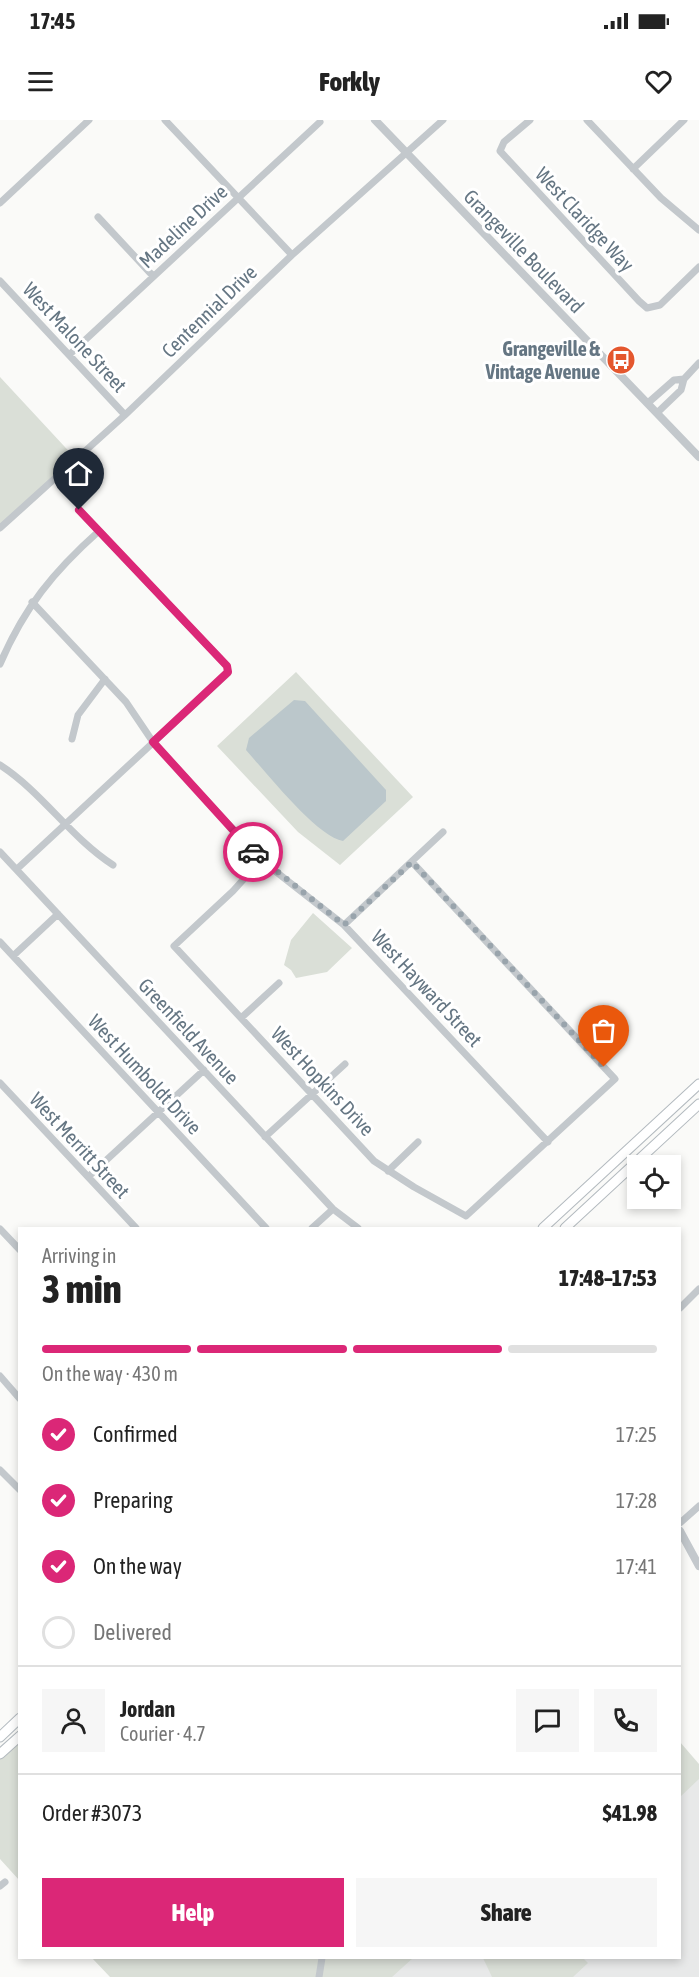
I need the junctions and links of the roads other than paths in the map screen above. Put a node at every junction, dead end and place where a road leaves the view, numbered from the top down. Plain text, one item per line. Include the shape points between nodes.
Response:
1 (89, 120) edge
2 (165, 120) edge
3 (375, 120) edge
4 (443, 120) edge
5 (530, 120) edge
6 (587, 120) edge
7 (684, 120) edge
8 (320, 122) dead end
9 (405, 152) junction
10 (633, 169) junction
11 (237, 198) junction
12 (0, 203) edge
13 (98, 217) dead end
14 (699, 230) edge
15 (292, 255) junction
16 (699, 267) edge
17 (153, 276) junction
18 (0, 281) edge
19 (69, 355) junction
20 (699, 363) edge
21 (684, 379) junction
22 (649, 402) junction
23 (658, 412) junction
24 (125, 415) junction
25 (699, 457) edge
26 (79, 510) dead end
27 (0, 528) edge
28 (99, 531) junction
29 (32, 602) junction
30 (0, 664) edge
31 (105, 679) junction
32 (72, 739) dead end
33 (153, 742) junction
34 (0, 765) edge
35 (64, 824) junction
36 (443, 832) dead end
37 (0, 852) edge
38 (261, 860) junction
39 (412, 862) junction
40 (113, 865) dead end
41 (17, 869) junction
42 (58, 914) junction
43 (344, 925) junction
44 (0, 942) edge
45 (13, 956) junction
46 (279, 983) dead end
47 (241, 1018) junction
48 (345, 1064) dead end
49 (204, 1070) junction
50 (0, 1083) edge
51 (699, 1084) edge
52 (312, 1094) junction
53 (699, 1104) edge
54 (158, 1112) junction
55 (265, 1137) junction
56 (418, 1142) dead end
57 (548, 1142) junction
58 (388, 1171) junction
59 (88, 1177) junction
60 (333, 1209) junction
61 (135, 1227) edge
62 (265, 1227) edge
63 (313, 1227) edge
64 (357, 1227) edge
65 (544, 1227) edge
66 (567, 1227) edge
67 (0, 1229) edge
68 (18, 1248) edge
69 (699, 1290) edge
70 (681, 1307) edge
71 (0, 1376) edge
72 (18, 1397) edge
73 (0, 1470) edge
74 (18, 1489) edge
75 (699, 1506) edge
76 (681, 1522) edge
77 (681, 1533) edge
78 (699, 1566) edge
79 (18, 1720) edge
80 (0, 1737) edge
81 (18, 1738) edge
82 (0, 1754) edge
83 (322, 1959) edge
84 (319, 1977) edge

1 - 12 street
2 - 11 street
3 - 9 street, Grangeville Boulevard
4 - 9 street, Centennial Drive
5 - 16 street, West Claridge Way via 504,142 500,151 647,308 660,305
6 - 10 street
7 - 10 street
8 - 11 street, Madeline Drive
9 - 15 street, Centennial Drive
9 - 22 street, Grangeville Boulevard
10 - 14 street
11 - 15 street
11 - 17 street, Madeline Drive
13 - 17 street
15 - 24 street, Centennial Drive
17 - 19 street, Madeline Drive
18 - 19 street, West Malone Street
19 - 24 street, West Malone Street
20 - 21 street
21 - 22 street via 674,380
21 - 23 street via 681,390
22 - 23 street, Grangeville Boulevard
23 - 25 street, Grangeville Boulevard
24 - 27 street, Centennial Drive
26 - 28 street
28 - 29 street via 52,574
28 - 33 street via 227,666 228,672
29 - 30 street
29 - 31 street, West Hayward Street
31 - 32 street via 78,715
31 - 33 street, West Hayward Street
33 - 35 street
33 - 38 street, West Hayward Street
34 - 35 street
35 - 40 street
35 - 41 street
36 - 39 street
37 - 41 street, Greenfield Avenue
38 - 43 street, West Hayward Street
38 - 47 street, West Hopkins Drive via 174,946
39 - 43 street
39 - 57 street via 615,1079
41 - 42 street, Greenfield Avenue
42 - 45 street
42 - 49 street, Greenfield Avenue
43 - 57 street, West Hayward Street
44 - 45 street, West Humboldt Drive
45 - 54 street, West Humboldt Drive
46 - 47 street
47 - 52 street, West Hopkins Drive
48 - 52 street
49 - 54 street
49 - 55 street, Greenfield Avenue
50 - 59 street, West Merritt Street
51 - 65 main road
52 - 55 street
52 - 58 street, West Hopkins Drive
53 - 66 main road
54 - 59 street
54 - 62 street, West Humboldt Drive
55 - 60 street, Greenfield Avenue
56 - 58 street
57 - 58 street, West Hopkins Drive via 466,1216
59 - 61 street, West Merritt Street
60 - 63 street
60 - 64 street, Greenfield Avenue
67 - 68 street
69 - 70 street
71 - 72 street
73 - 74 street
75 - 76 street
77 - 78 street
79 - 80 main road
81 - 82 main road
83 - 84 street

